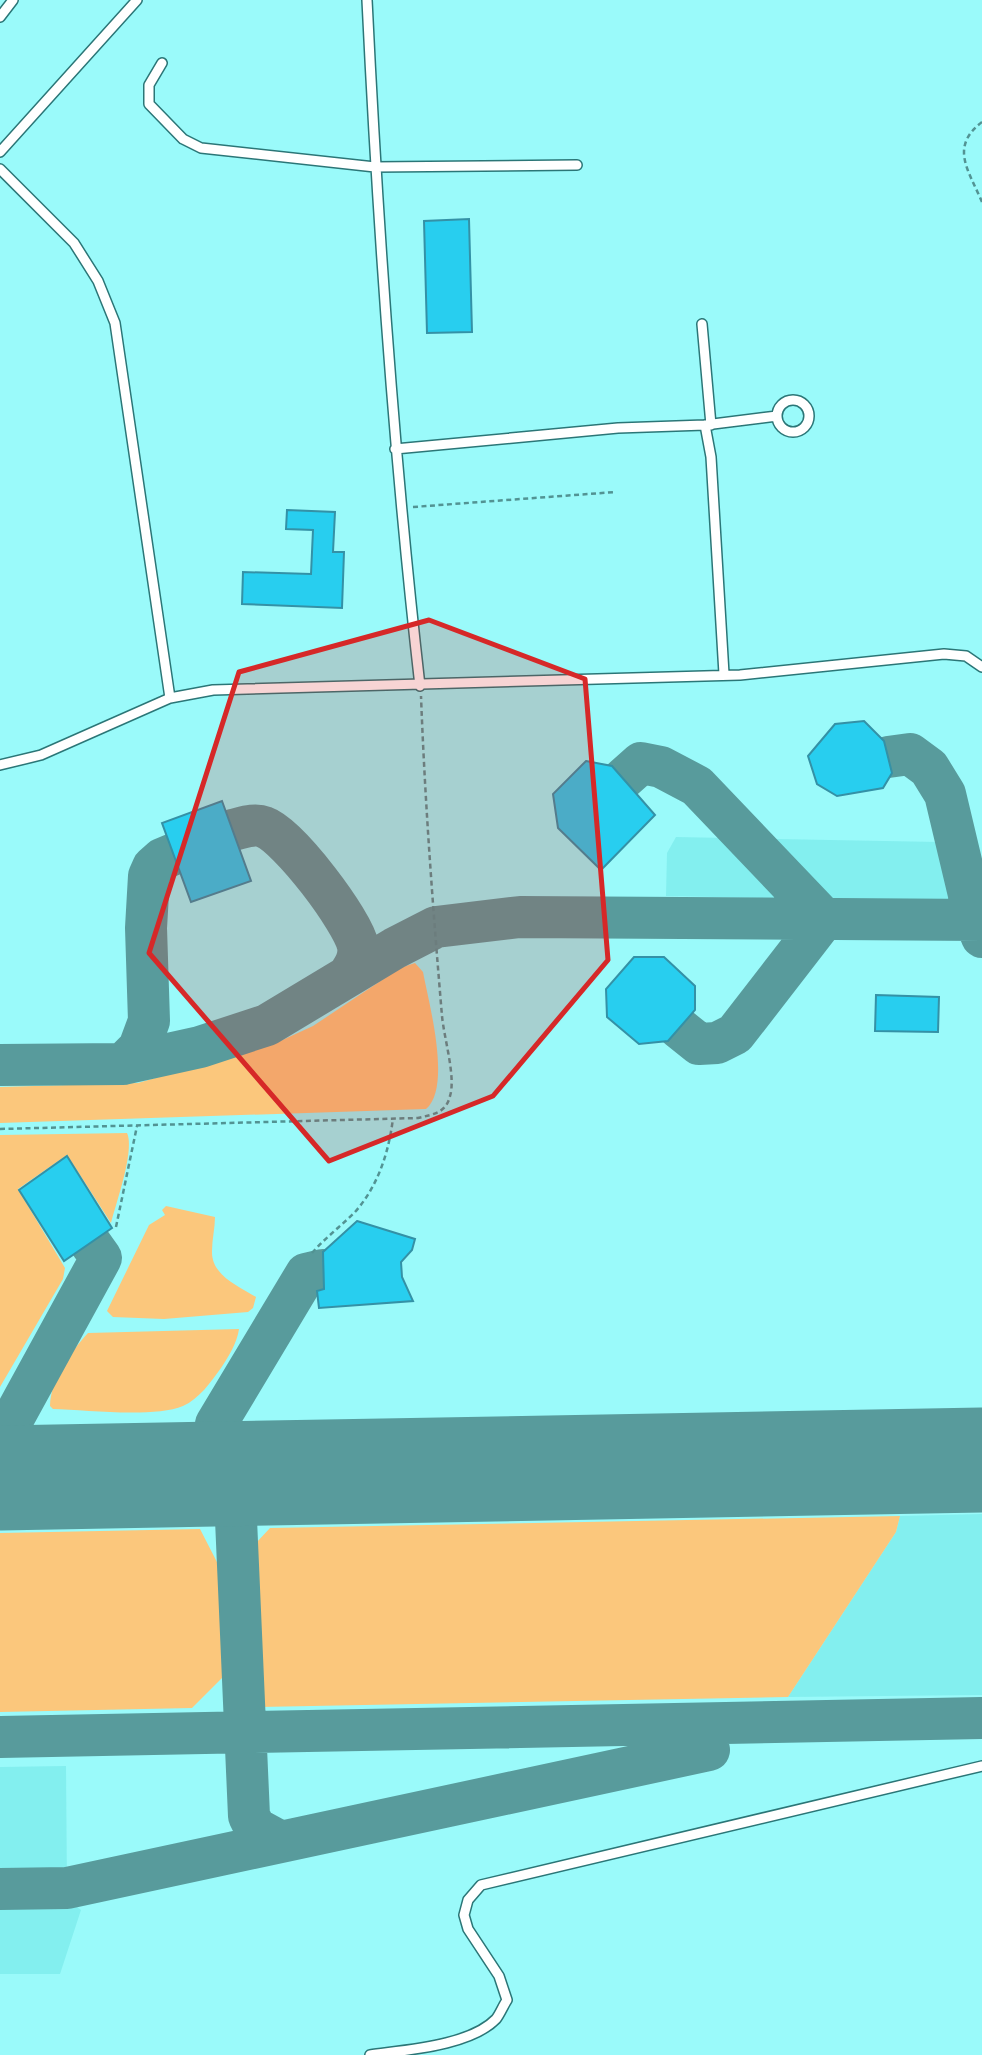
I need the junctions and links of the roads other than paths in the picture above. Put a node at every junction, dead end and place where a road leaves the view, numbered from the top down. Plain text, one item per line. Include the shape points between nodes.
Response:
1 (13, 0) edge
2 (137, 0) edge
3 (367, 0) edge
4 (0, 17) edge
5 (162, 63) dead end
6 (0, 152) edge
7 (577, 165) dead end
8 (375, 167) junction
9 (0, 169) edge
10 (702, 324) dead end
11 (777, 416) dead end
12 (708, 425) junction
13 (395, 449) junction
14 (982, 667) edge
15 (724, 674) junction
16 (420, 685) junction
17 (170, 698) junction
18 (0, 765) edge
19 (982, 1766) edge
20 (440, 2044) junction
21 (370, 2055) edge
22 (442, 2055) edge

1 - 4 lane
2 - 6 lane
3 - 8 lane
5 - 8 lane via 149,85 149,104 183,139 201,148
7 - 8 lane
8 - 13 lane
9 - 17 lane via 74,243 98,281 114,323
10 - 12 lane
11 - 12 lane
12 - 13 lane via 618,428
12 - 15 lane
13 - 16 lane
14 - 15 lane via 966,656 944,654
15 - 16 lane
16 - 17 lane via 213,690
17 - 18 lane via 41,755
19 - 20 lane via 481,1885 468,1900 464,1915 499,1976 507,2000 495,2019 479,2030
20 - 21 lane
20 - 22 lane

